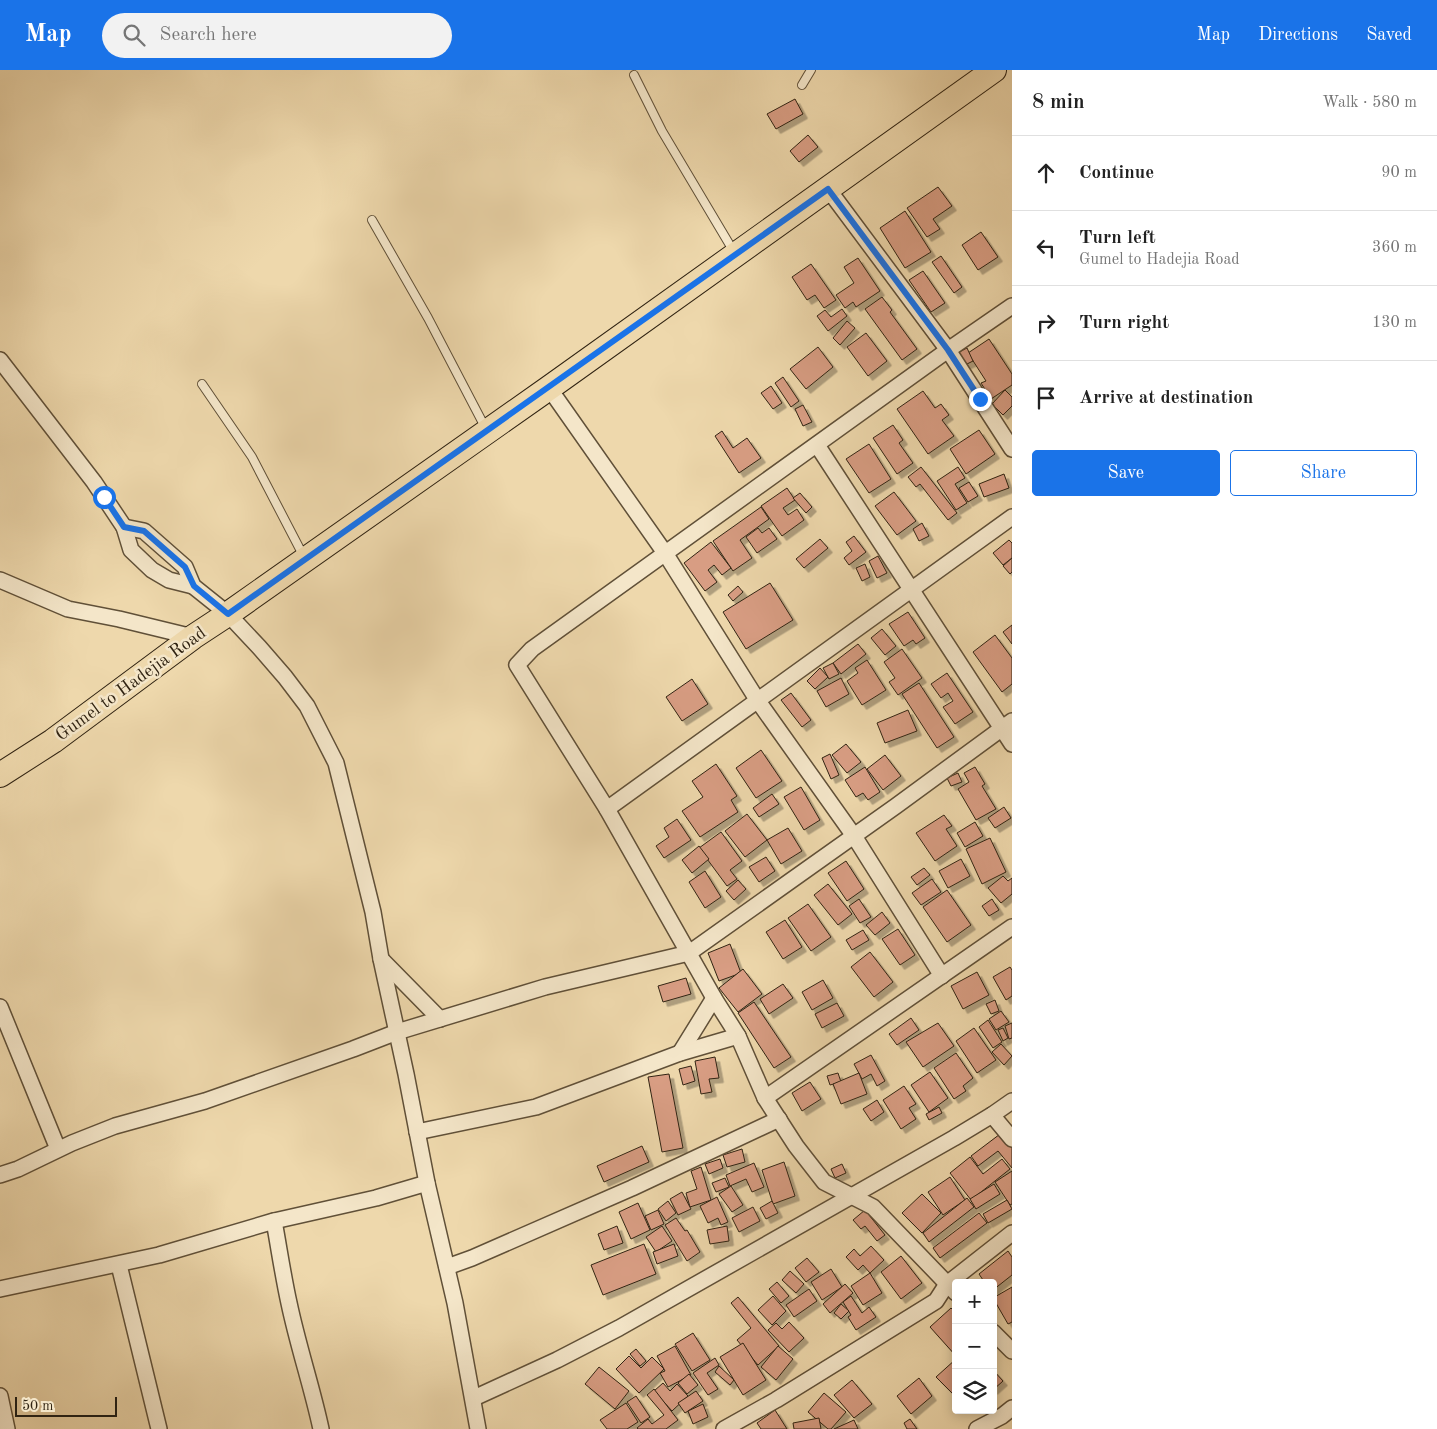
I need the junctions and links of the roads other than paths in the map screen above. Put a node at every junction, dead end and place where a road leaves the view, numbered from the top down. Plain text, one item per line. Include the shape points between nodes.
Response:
1 (811, 70) edge
2 (993, 70) edge
3 (634, 75) dead end
4 (802, 85) dead end
5 (828, 189) junction
6 (372, 220) dead end
7 (735, 253) junction
8 (1012, 306) edge
9 (948, 350) junction
10 (0, 360) edge
11 (202, 384) dead end
12 (549, 388) junction
13 (487, 430) junction
14 (817, 444) junction
15 (1012, 449) edge
16 (1012, 517) edge
17 (124, 527) junction
18 (665, 553) junction
19 (305, 559) junction
20 (0, 580) edge
21 (194, 586) junction
22 (911, 590) junction
23 (228, 614) junction
24 (193, 637) junction
25 (758, 700) junction
26 (1007, 725) edge
27 (1012, 744) edge
28 (0, 775) edge
29 (607, 809) junction
30 (854, 836) junction
31 (1012, 927) edge
32 (689, 953) junction
33 (380, 959) junction
34 (942, 976) junction
35 (714, 998) junction
36 (0, 1007) edge
37 (440, 1019) junction
38 (397, 1032) junction
39 (738, 1036) junction
40 (680, 1053) junction
41 (766, 1098) junction
42 (1012, 1101) edge
43 (992, 1115) junction
44 (779, 1119) junction
45 (417, 1132) junction
46 (1012, 1139) edge
47 (58, 1149) junction
48 (0, 1175) edge
49 (427, 1183) junction
50 (851, 1196) junction
51 (274, 1221) junction
52 (1012, 1233) edge
53 (119, 1265) junction
54 (447, 1267) junction
55 (0, 1289) edge
56 (951, 1289) edge
57 (997, 1336) edge
58 (1012, 1351) edge
59 (0, 1396) edge
60 (474, 1398) junction
61 (1009, 1414) edge
62 (7, 1429) edge
63 (159, 1429) edge
64 (321, 1429) edge
65 (478, 1429) edge
66 (724, 1429) edge
67 (977, 1429) edge

1 - 4 lane
2 - 5 main road, Gumel to Hadejia Road
3 - 7 lane via 662,131
5 - 7 main road, Gumel to Hadejia Road
5 - 9 street
6 - 13 lane
7 - 12 main road, Gumel to Hadejia Road
8 - 9 street
9 - 14 street
9 - 15 street
10 - 17 street via 94,482
11 - 19 lane via 252,457
12 - 13 main road, Gumel to Hadejia Road
12 - 18 street
13 - 19 main road, Gumel to Hadejia Road
14 - 18 street
14 - 22 street
16 - 22 street
17 - 21 street via 144,531 185,567
17 - 21 street via 131,550 152,570 169,580
18 - 25 street
18 - 29 street via 532,649 517,665
19 - 23 main road, Gumel to Hadejia Road
20 - 24 street via 68,609
21 - 23 street
22 - 25 street
22 - 26 street
23 - 24 main road, Gumel to Hadejia Road
23 - 33 street via 307,706 336,762 373,912
24 - 28 main road, Gumel to Hadejia Road via 52,741
25 - 29 street
25 - 30 street
26 - 27 street
26 - 30 street
29 - 32 street
30 - 32 street
30 - 34 street
31 - 34 street
32 - 35 street
32 - 37 street via 545,987
33 - 37 street
33 - 38 street
34 - 41 street
35 - 39 street
35 - 40 street
36 - 47 street
37 - 38 street
38 - 45 street
38 - 47 street via 205,1101 116,1126
39 - 40 street
39 - 41 street
40 - 45 street via 536,1107
41 - 44 street
42 - 43 street
43 - 46 street
43 - 50 street
44 - 50 street via 824,1182
44 - 54 street via 632,1188
45 - 49 street
47 - 48 street
49 - 51 street
49 - 54 street
50 - 56 street via 872,1207
50 - 60 street via 619,1328
51 - 53 street
51 - 64 street via 288,1304
52 - 56 street
53 - 55 street
53 - 63 street
54 - 60 street
56 - 66 street via 776,1400
57 - 58 street
59 - 62 street
60 - 65 street
61 - 67 street

